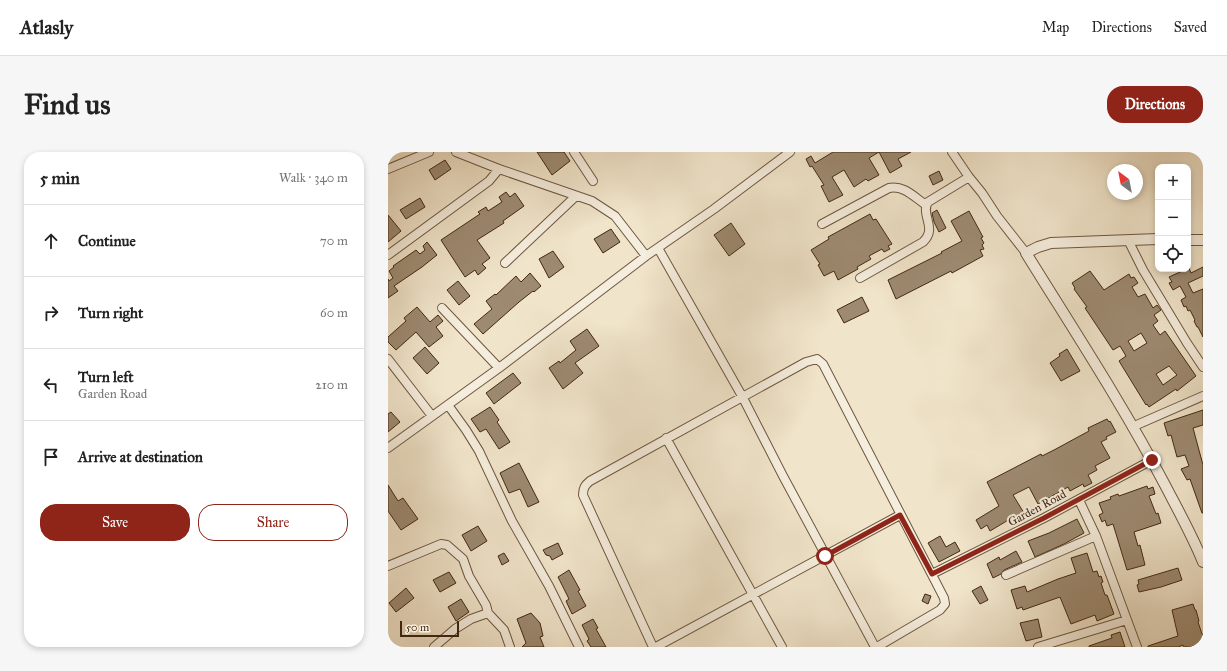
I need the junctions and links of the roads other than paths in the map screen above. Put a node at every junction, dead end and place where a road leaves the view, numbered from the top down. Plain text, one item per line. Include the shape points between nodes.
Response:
1 (429, 152) edge
2 (456, 152) edge
3 (574, 152) edge
4 (790, 152) edge
5 (952, 152) edge
6 (388, 169) edge
7 (499, 169) junction
8 (969, 177) junction
9 (593, 181) dead end
10 (576, 196) junction
11 (926, 205) junction
12 (822, 224) dead end
13 (1128, 240) junction
14 (1155, 240) edge
15 (1191, 240) edge
16 (1203, 240) edge
17 (658, 248) junction
18 (1026, 252) junction
19 (388, 255) edge
20 (646, 256) junction
21 (505, 264) dead end
22 (860, 278) dead end
23 (442, 308) dead end
24 (388, 359) edge
25 (1203, 367) edge
26 (499, 368) junction
27 (742, 396) junction
28 (1203, 396) edge
29 (448, 405) junction
30 (432, 416) junction
31 (1132, 427) junction
32 (666, 438) junction
33 (388, 448) edge
34 (1152, 460) junction
35 (1079, 500) junction
36 (900, 515) junction
37 (1096, 536) junction
38 (825, 556) junction
39 (1203, 562) edge
40 (388, 566) edge
41 (932, 574) junction
42 (1006, 575) dead end
43 (753, 596) junction
44 (488, 613) junction
45 (1127, 620) junction
46 (434, 647) edge
47 (510, 647) edge
48 (579, 647) edge
49 (653, 647) edge
50 (656, 647) edge
51 (782, 647) edge
52 (876, 647) edge
53 (1038, 647) edge
54 (1137, 647) edge

1 - 6 street
2 - 7 street
3 - 9 street
4 - 17 street
5 - 8 street
7 - 10 street
7 - 19 street via 489,181
8 - 11 street
8 - 18 street
10 - 20 street via 592,201 615,216
10 - 21 street
11 - 12 street via 896,186
11 - 22 street via 930,230 927,238
13 - 14 street
13 - 18 street via 1051,243
13 - 25 street via 1143,270
15 - 16 street
17 - 20 street
17 - 27 street
18 - 31 street
20 - 26 street
23 - 26 street
24 - 30 street
26 - 29 street
27 - 32 street
27 - 36 street via 806,362 817,359 823,364
27 - 38 street
28 - 31 street
29 - 30 street
29 - 48 street via 479,451 512,521 549,586
30 - 33 street
31 - 34 street
32 - 43 street
32 - 49 street via 590,481 583,490 583,495
34 - 35 street, Garden Road
34 - 39 street
35 - 37 street
35 - 41 street, Garden Road
36 - 38 street
36 - 41 street
37 - 42 street
37 - 45 street
38 - 43 street
38 - 52 street
40 - 44 street via 431,547 447,545 463,559
41 - 52 street via 945,604 940,610
43 - 50 street
43 - 51 street
44 - 46 street via 455,628
44 - 47 street via 504,630
45 - 53 street
45 - 54 street

